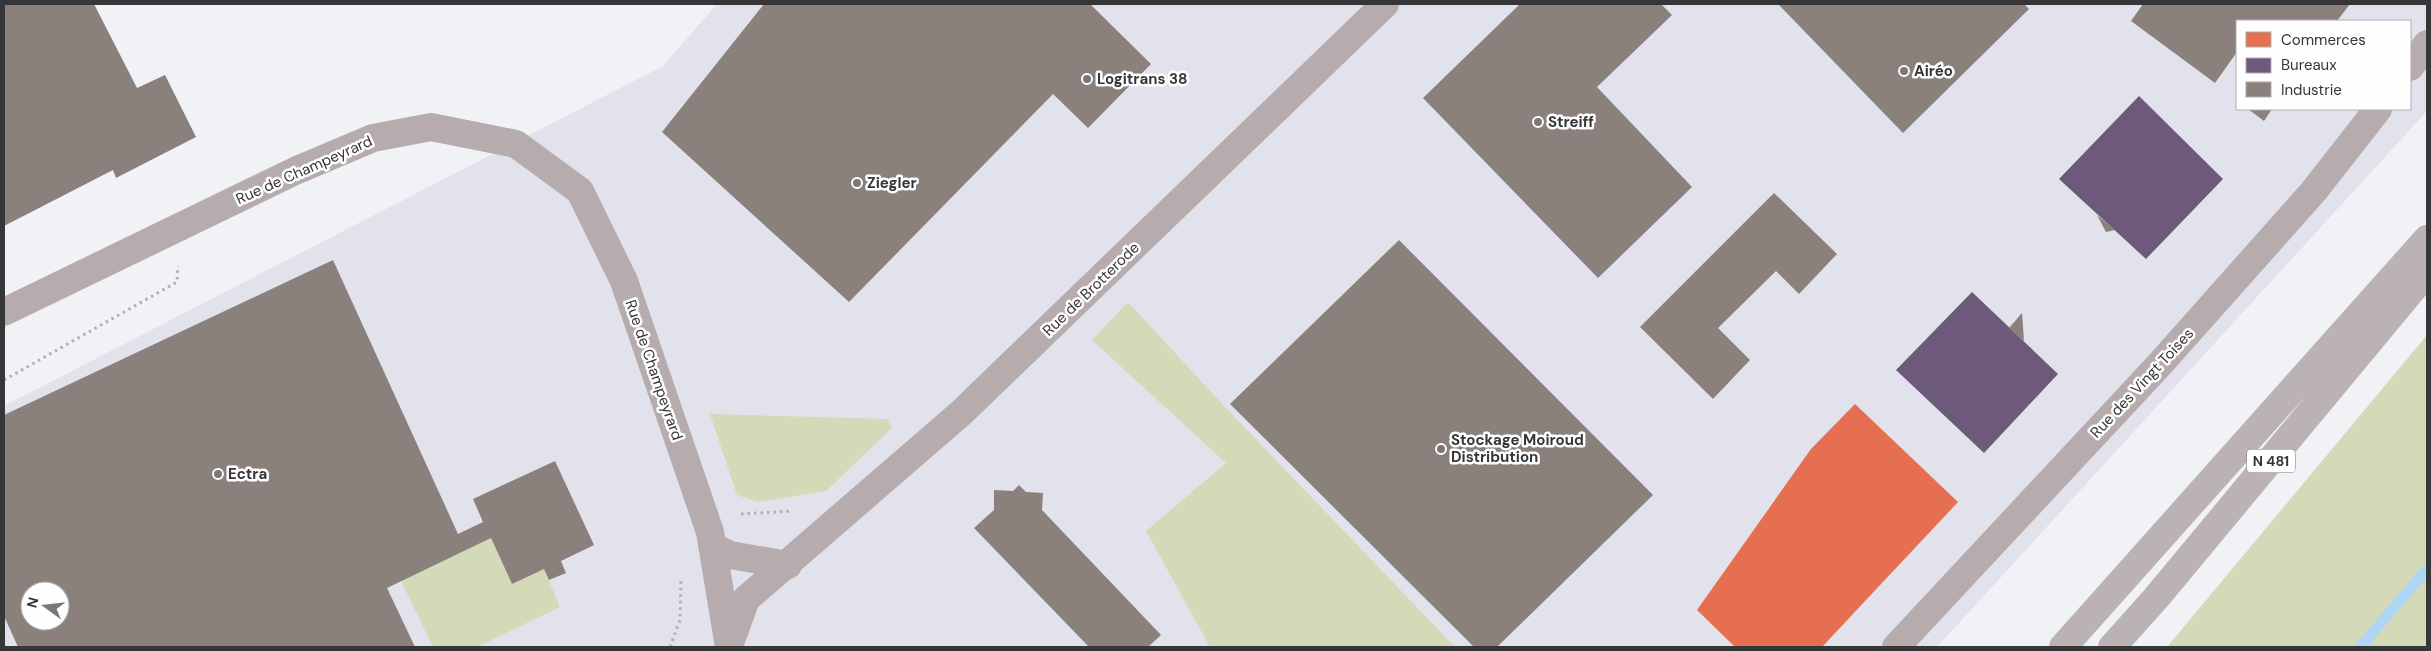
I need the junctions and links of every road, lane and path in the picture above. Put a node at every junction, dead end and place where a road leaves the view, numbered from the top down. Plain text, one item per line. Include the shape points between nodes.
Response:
1 (1385, 4) edge
2 (2427, 44) edge
3 (2411, 66) edge
4 (2377, 110) edge
5 (178, 228) junction
6 (2427, 239) edge
7 (2427, 272) edge
8 (4, 312) edge
9 (4, 380) edge
10 (712, 546) junction
11 (788, 565) junction
12 (681, 578) dead end
13 (670, 647) edge
14 (729, 647) edge
15 (1896, 647) edge
16 (2063, 647) edge
17 (2112, 647) edge

1 - 11 street, Rue de Brotterode via 961,413
2 - 3 street
4 - 15 street, Rue des Vingt Toises via 2313,192 2160,364
5 - 8 street, Rue de Champeyrard
5 - 9 path via 178,282
5 - 10 street, Rue de Champeyrard via 295,171 373,138 431,127 516,144 580,191 624,281 707,523
6 - 16 highway
7 - 17 highway, N 481
10 - 11 street via 730,554
10 - 14 street, Rue de Champeyrard
11 - 14 street, Rue de Brotterode via 746,599
12 - 13 path via 680,620

